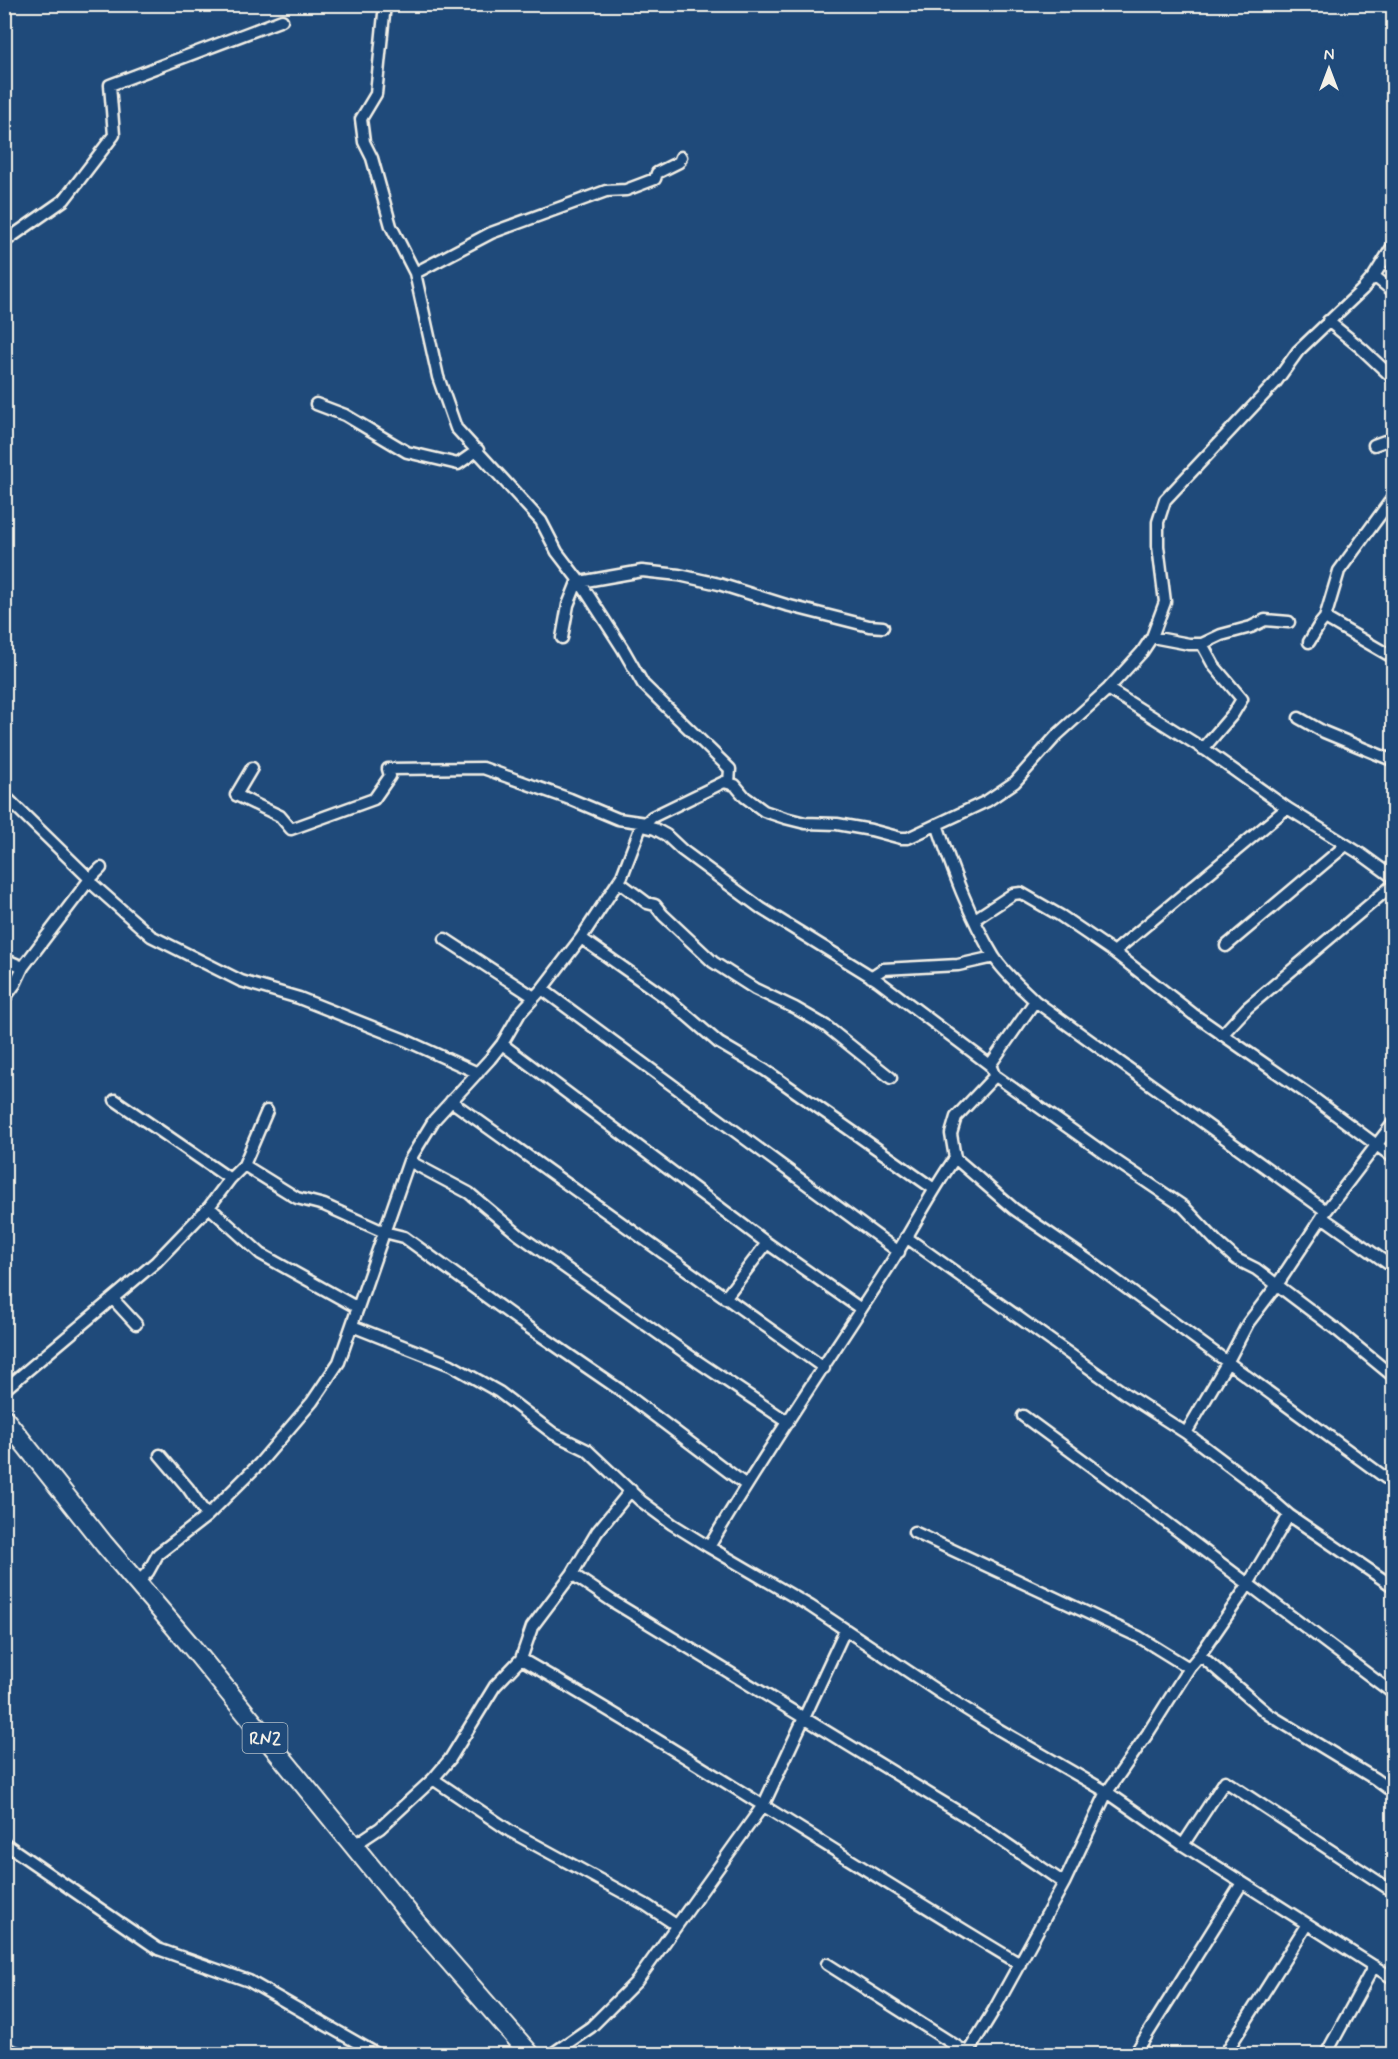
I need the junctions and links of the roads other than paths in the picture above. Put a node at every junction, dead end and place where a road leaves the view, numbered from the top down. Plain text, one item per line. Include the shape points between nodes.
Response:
1 (385, 4) edge
2 (282, 20) dead end
3 (681, 158) dead end
4 (4, 242) edge
5 (1394, 244) edge
6 (414, 273) junction
7 (1374, 276) junction
8 (1394, 292) edge
9 (1328, 321) junction
10 (1394, 379) edge
11 (316, 404) dead end
12 (1394, 444) edge
13 (1374, 446) dead end
14 (478, 450) junction
15 (1394, 496) edge
16 (579, 581) junction
17 (1325, 618) junction
18 (1289, 622) dead end
19 (883, 627) dead end
20 (1152, 637) junction
21 (562, 638) dead end
22 (1309, 642) dead end
23 (1202, 644) junction
24 (1394, 658) edge
25 (1108, 689) junction
26 (1299, 718) dead end
27 (1203, 749) junction
28 (1394, 761) edge
29 (252, 768) dead end
30 (729, 783) junction
31 (4, 795) edge
32 (1287, 808) junction
33 (645, 824) junction
34 (937, 824) junction
35 (1346, 845) junction
36 (101, 868) dead end
37 (1394, 878) edge
38 (90, 880) junction
39 (619, 882) junction
40 (1394, 884) edge
41 (975, 919) junction
42 (581, 938) junction
43 (446, 939) dead end
44 (1226, 946) dead end
45 (1114, 952) junction
46 (994, 957) junction
47 (4, 959) edge
48 (23, 967) junction
49 (872, 977) junction
50 (538, 993) junction
51 (4, 999) edge
52 (1035, 1001) junction
53 (1222, 1035) junction
54 (502, 1044) junction
55 (990, 1065) junction
56 (478, 1073) junction
57 (995, 1077) junction
58 (891, 1078) dead end
59 (115, 1100) dead end
60 (451, 1101) junction
61 (267, 1110) dead end
62 (1394, 1122) edge
63 (1376, 1145) junction
64 (955, 1158) junction
65 (1394, 1158) edge
66 (409, 1161) junction
67 (244, 1165) junction
68 (230, 1179) junction
69 (933, 1189) junction
70 (209, 1207) junction
71 (1324, 1214) junction
72 (384, 1232) junction
73 (906, 1238) junction
74 (767, 1243) junction
75 (898, 1252) junction
76 (1394, 1268) edge
77 (1277, 1285) junction
78 (725, 1298) junction
79 (114, 1299) junction
80 (358, 1308) junction
81 (861, 1309) junction
82 (136, 1324) dead end
83 (352, 1326) junction
84 (1227, 1363) junction
85 (824, 1368) junction
86 (1394, 1377) edge
87 (4, 1390) edge
88 (1023, 1416) dead end
89 (4, 1418) edge
90 (788, 1422) junction
91 (1186, 1433) junction
92 (160, 1455) dead end
93 (1394, 1484) edge
94 (746, 1485) junction
95 (631, 1490) junction
96 (1289, 1515) junction
97 (207, 1516) junction
98 (914, 1532) dead end
99 (709, 1547) junction
100 (572, 1574) junction
101 (137, 1583) junction
102 (1249, 1584) junction
103 (1394, 1587) edge
104 (845, 1630) junction
105 (1200, 1654) junction
106 (521, 1659) junction
107 (1189, 1668) junction
108 (1394, 1694) edge
109 (805, 1718) junction
110 (433, 1779) junction
111 (1107, 1792) junction
112 (1394, 1793) edge
113 (764, 1804) junction
114 (4, 1843) edge
115 (1183, 1845) junction
116 (353, 1846) junction
117 (1064, 1883) junction
118 (1242, 1883) junction
119 (1394, 1892) edge
120 (1307, 1924) junction
121 (676, 1925) junction
122 (827, 1964) dead end
123 (1020, 1964) junction
124 (1374, 1966) junction
125 (1394, 1979) edge
126 (4, 2048) edge
127 (968, 2054) edge
128 (21, 2055) edge
129 (377, 2055) edge
130 (530, 2055) edge
131 (552, 2055) edge
132 (1135, 2055) edge
133 (1225, 2055) edge
134 (1326, 2055) edge

1 - 6 street via 376,94 361,119 364,142 391,226
2 - 4 street via 110,85 114,135 64,200
3 - 6 street via 657,173 655,179 626,190 606,191 491,233
5 - 7 street
6 - 14 street via 438,376 456,428
7 - 8 street
7 - 9 street
9 - 10 street
9 - 20 street via 1165,500 1158,522 1165,602
11 - 14 street via 345,415 407,452 458,464
12 - 13 street via 1385,441
14 - 16 street via 542,521 557,552
15 - 17 street via 1339,570
16 - 19 street via 642,571 679,575
16 - 21 street via 568,604
16 - 30 street via 643,684 730,769
17 - 22 street
17 - 24 street
18 - 23 street via 1265,620
20 - 23 street
20 - 25 street
23 - 27 street via 1214,666 1242,699
25 - 27 street
25 - 34 street via 1057,735 1015,782 987,801
26 - 28 street
27 - 32 street
29 - 33 street via 236,795 280,816 291,830 374,799 390,776 388,769 468,767 483,768 618,819
30 - 33 street via 707,789
30 - 34 street via 764,811 805,823 837,824 902,838
31 - 38 street
32 - 35 street
32 - 45 street
33 - 39 street
33 - 49 street via 666,835 762,909
34 - 41 street
35 - 37 street
35 - 44 street
36 - 38 street
38 - 48 street
38 - 56 street via 151,936 241,981 299,998
39 - 42 street
39 - 58 street via 655,905 713,962 826,1026
40 - 53 street via 1247,1008
41 - 45 street via 1013,894 1021,893
41 - 46 street
42 - 50 street
42 - 69 street via 669,1000 719,1043 765,1070
43 - 50 street
45 - 53 street
46 - 49 street via 958,965 883,969
46 - 52 street
47 - 48 street
48 - 51 street
49 - 55 street
50 - 54 street via 520,1013
50 - 75 street
52 - 55 street
52 - 71 street
53 - 63 street
54 - 56 street
54 - 74 street
55 - 57 street
56 - 60 street
57 - 64 street via 956,1117 951,1134
57 - 77 street via 1184,1207 1236,1259
59 - 68 street
60 - 66 street via 421,1138
60 - 78 street
61 - 67 street
62 - 63 street
63 - 65 street
63 - 71 street
64 - 69 street
64 - 84 street via 1014,1209
66 - 72 street
66 - 90 street via 469,1193 519,1235
67 - 68 street
67 - 72 street via 297,1198 324,1205
68 - 70 street
69 - 73 street
70 - 79 street
70 - 80 street via 261,1254
71 - 76 street
71 - 77 street
72 - 80 street
72 - 94 street via 404,1237 623,1392
73 - 75 street
73 - 91 street
74 - 78 street
74 - 81 street
75 - 81 street
77 - 84 street via 1248,1323
77 - 86 street
78 - 85 street
79 - 82 street
79 - 87 street
80 - 83 street
81 - 85 street
83 - 95 street via 451,1365 499,1392 554,1434 587,1450
83 - 97 street via 339,1362 312,1402
84 - 91 street
84 - 93 street
85 - 90 street
88 - 102 street
89 - 101 highway, RN2
90 - 94 street
91 - 96 street
92 - 97 street
94 - 99 street
95 - 99 street via 672,1524
95 - 100 street via 597,1532
96 - 102 street
96 - 103 street
97 - 101 street via 158,1554
98 - 107 street via 1139,1637
99 - 104 street via 810,1605
100 - 106 street via 532,1627
100 - 109 street
101 - 116 highway, RN2
102 - 105 street
102 - 108 street
104 - 109 street
104 - 111 street via 980,1718
105 - 107 street
105 - 112 street via 1268,1714
106 - 110 street via 495,1686
106 - 113 street
107 - 111 street
109 - 113 street
109 - 117 street via 970,1819
110 - 116 street via 380,1828
110 - 121 street via 510,1831
111 - 115 street
111 - 117 street
113 - 121 street
113 - 123 street via 897,1891
114 - 129 street via 158,1949 249,1981
115 - 118 street
115 - 119 street via 1225,1781
116 - 130 highway, RN2
117 - 123 street
118 - 120 street
118 - 132 street
120 - 124 street
120 - 133 street
121 - 131 street via 637,1981 591,2027
122 - 127 street
123 - 127 street
124 - 125 street
124 - 134 street
126 - 128 street

